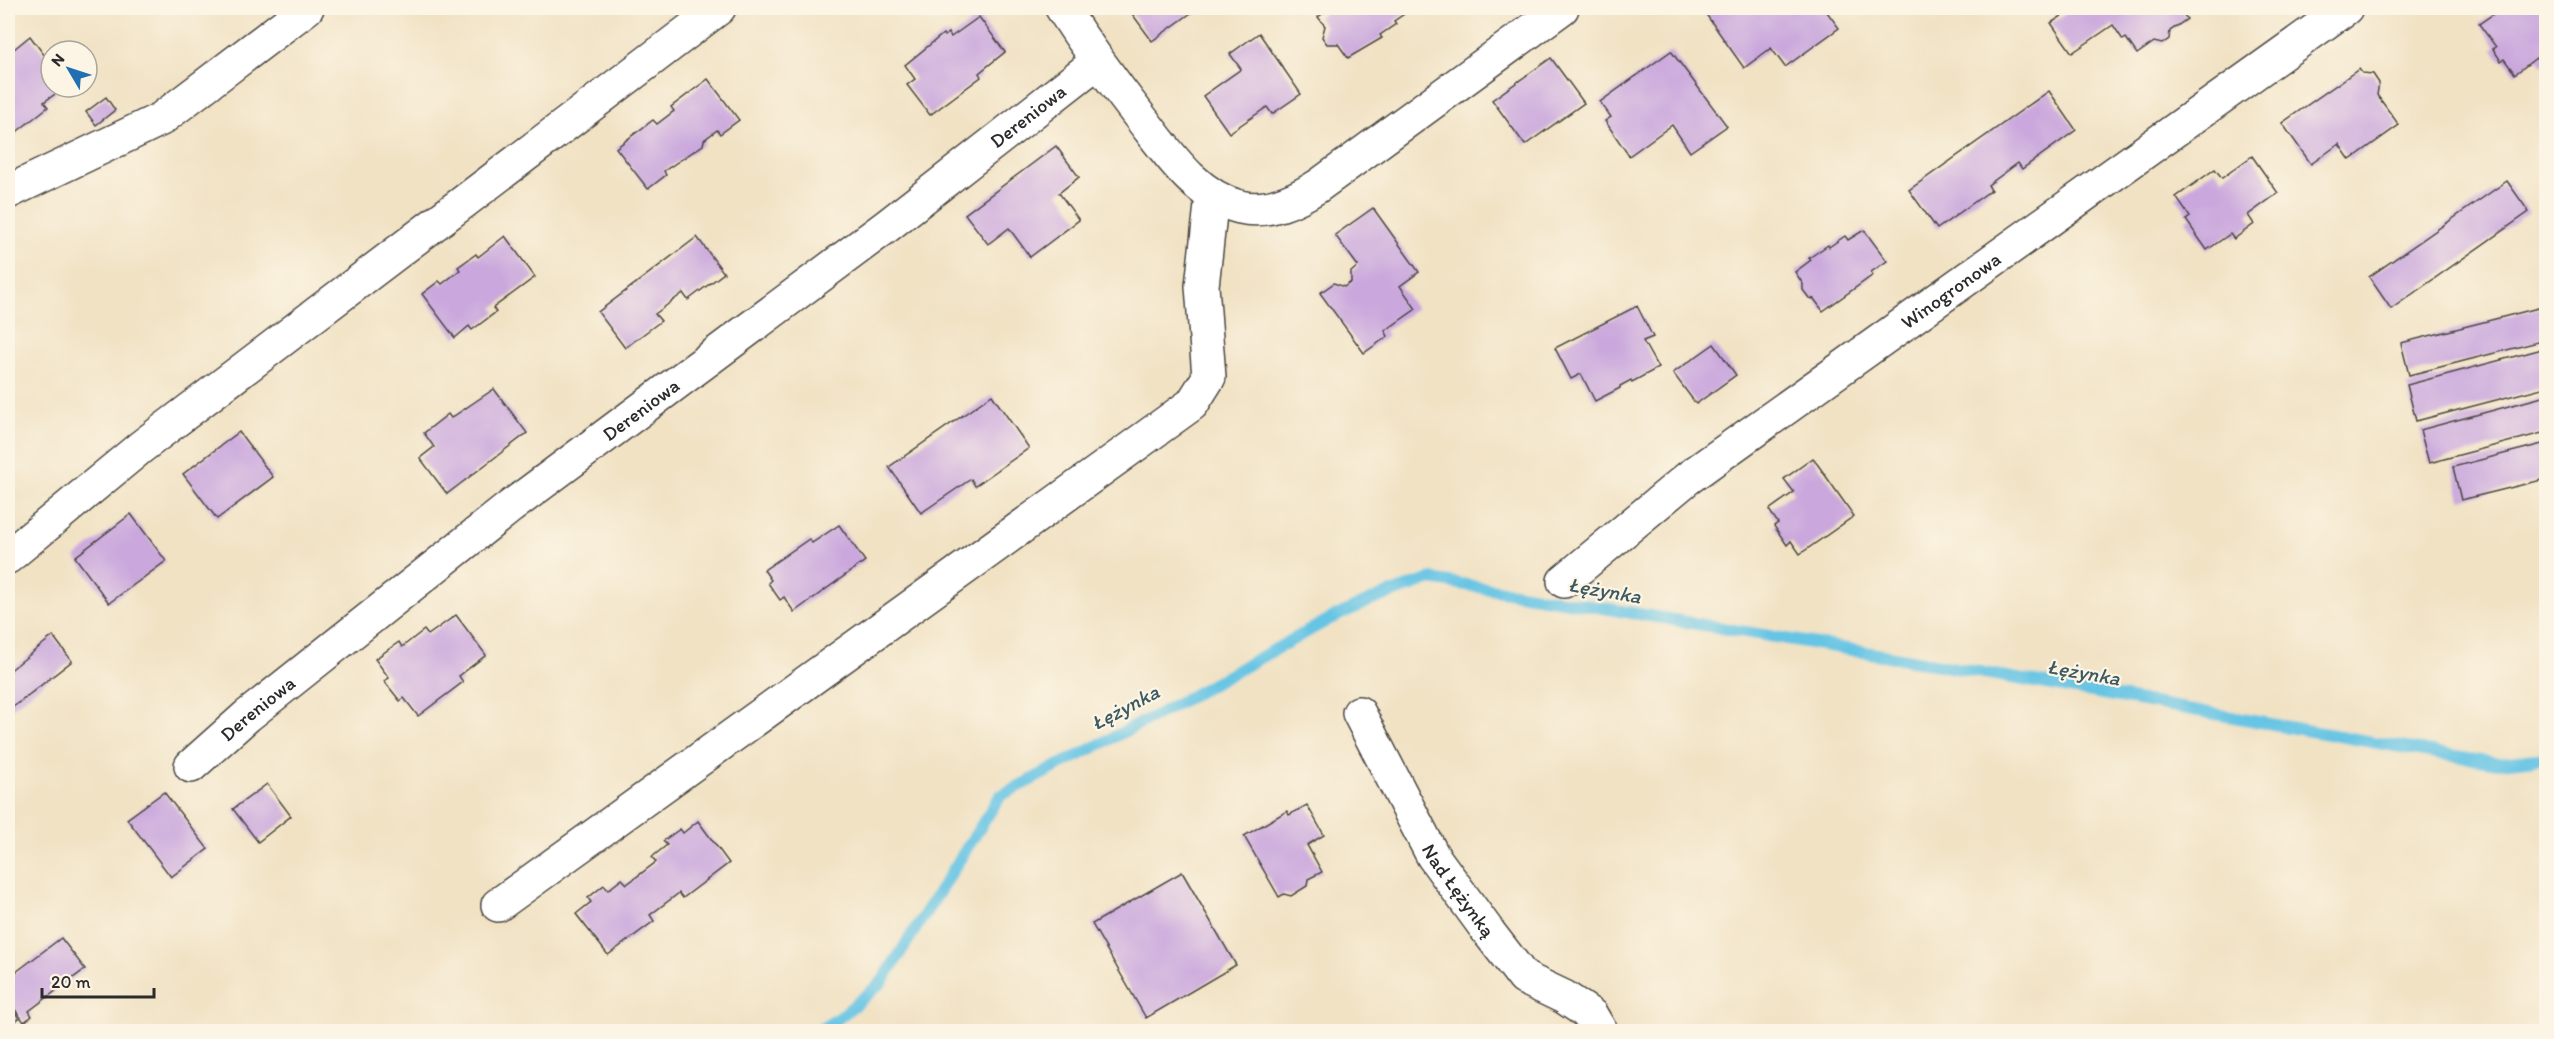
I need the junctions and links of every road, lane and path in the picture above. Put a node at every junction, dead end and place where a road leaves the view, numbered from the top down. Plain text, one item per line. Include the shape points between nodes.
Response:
1 (307, 8) edge
2 (719, 8) edge
3 (1062, 8) edge
4 (1562, 8) edge
5 (2346, 8) edge
6 (1097, 62) junction
7 (8, 192) edge
8 (1212, 195) junction
9 (8, 557) edge
10 (1564, 581) dead end
11 (1359, 713) dead end
12 (191, 766) dead end
13 (498, 905) dead end
14 (1601, 1032) edge

1 - 7 street via 161,119
2 - 9 street via 141,447
3 - 6 street
4 - 8 street via 1293,202 1242,208
5 - 10 street, Winogronowa via 1688,478
6 - 8 street via 1175,162
6 - 12 street, Dereniowa via 887,226 510,507 247,716
8 - 13 street via 1202,286 1209,377 1192,404
11 - 14 street, Nad Łężynką via 1433,856 1497,943 1524,978 1592,1015

